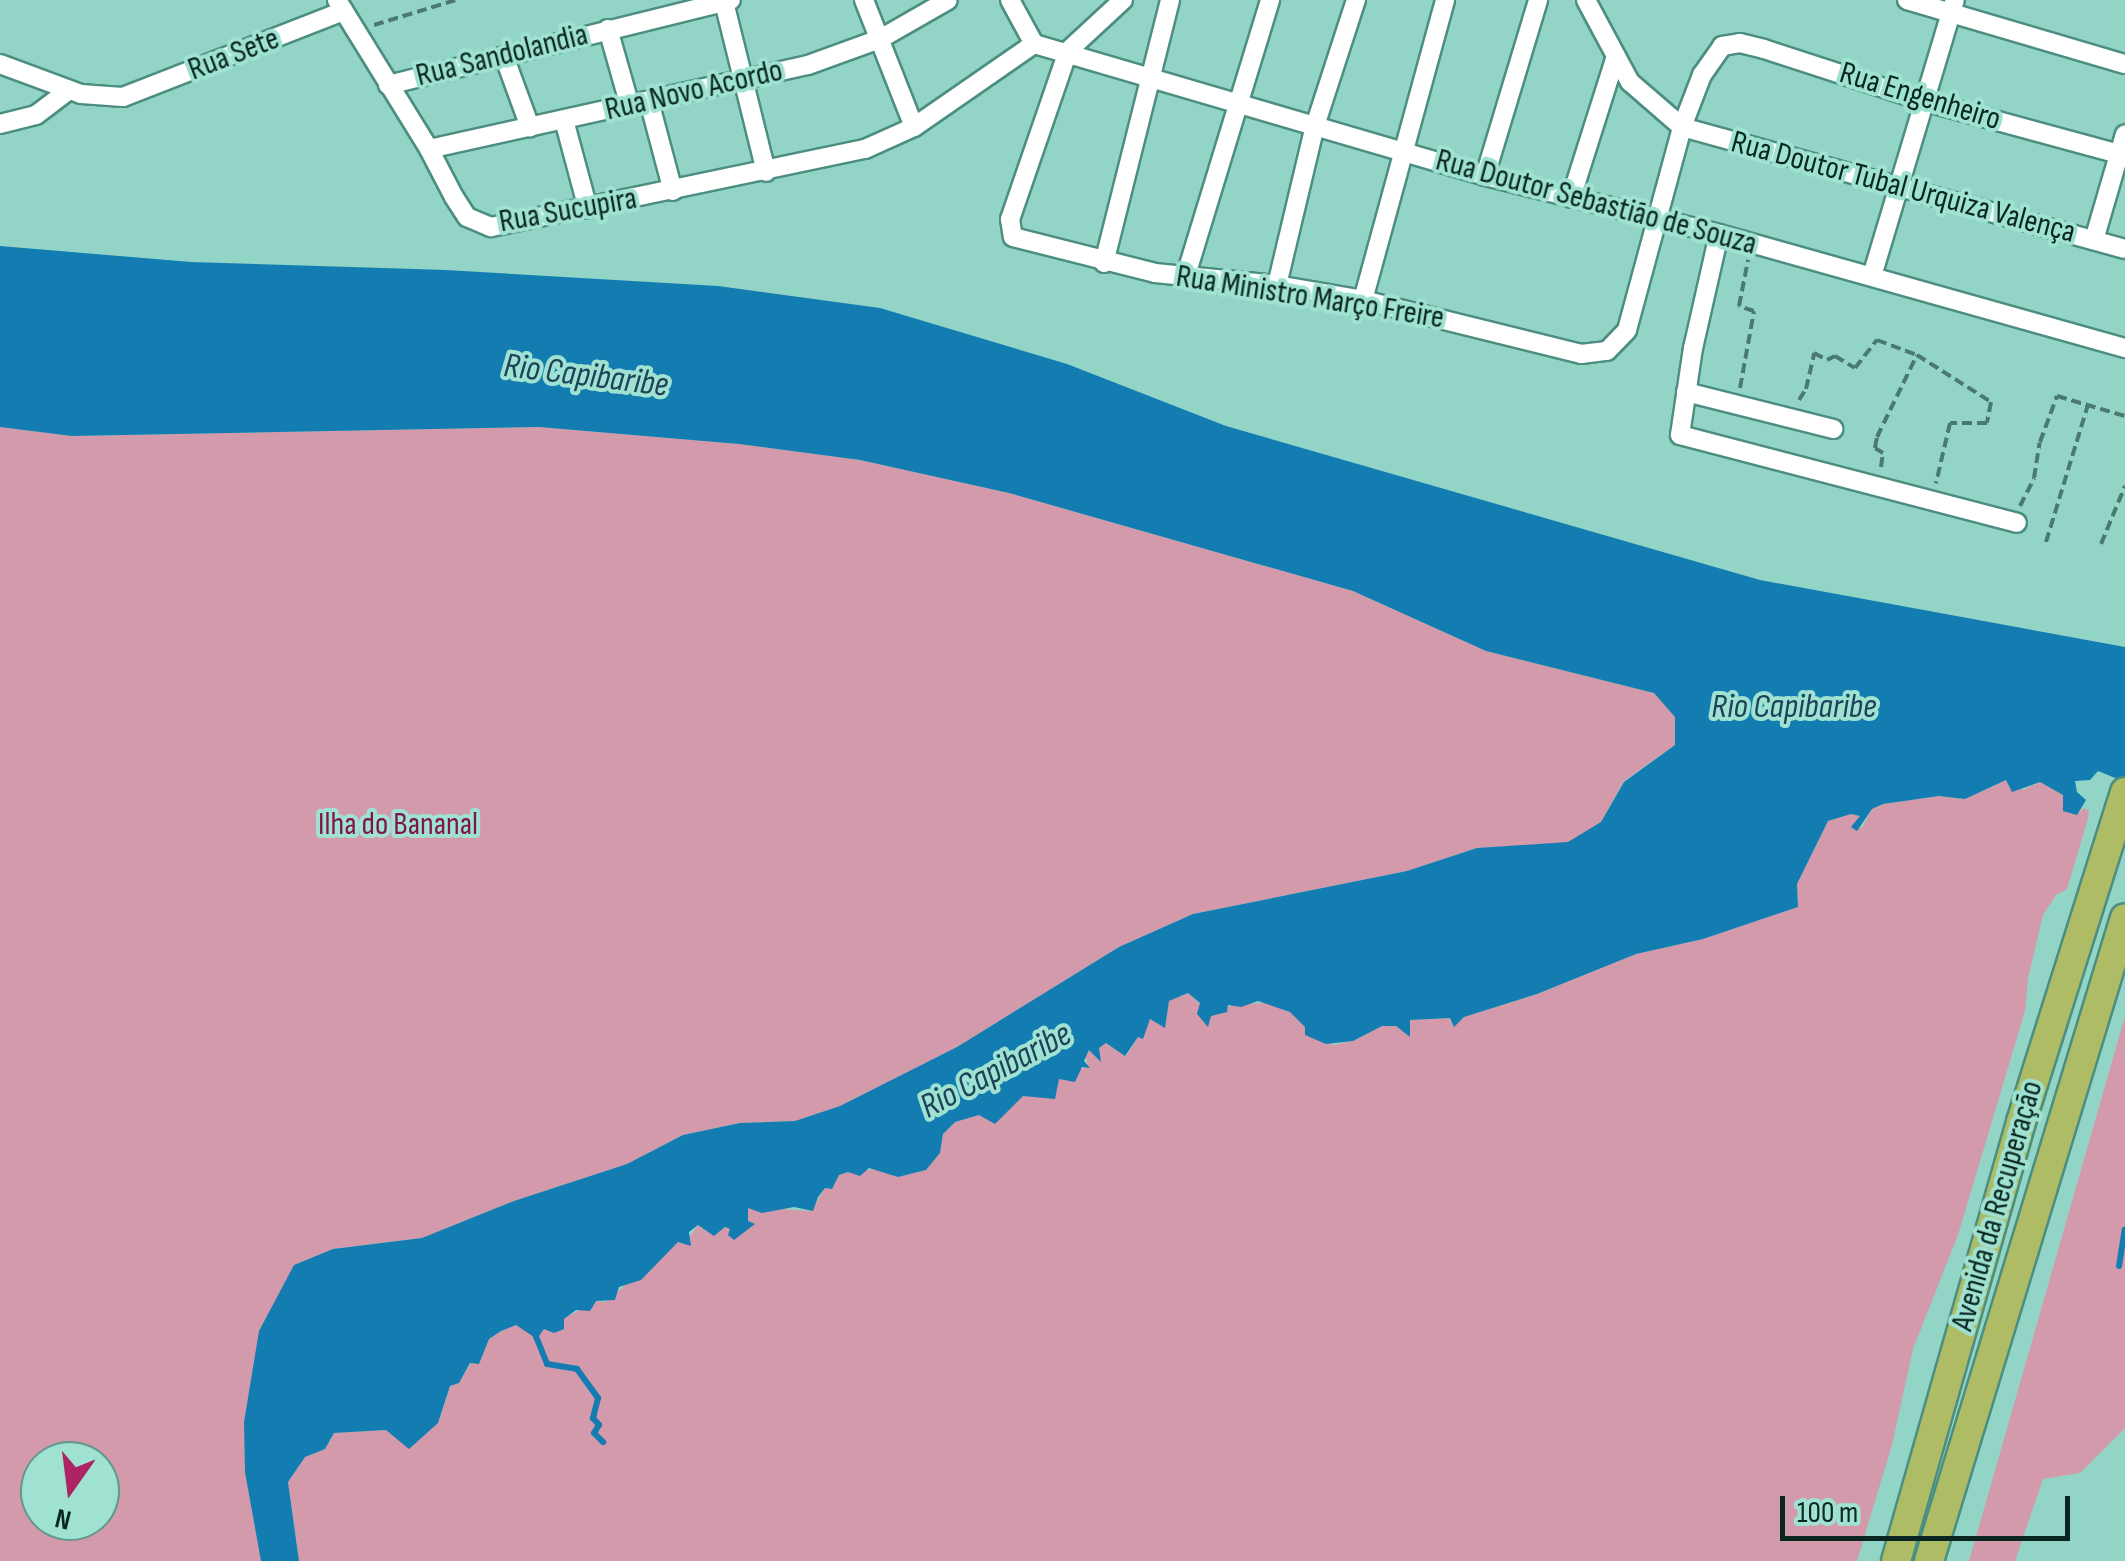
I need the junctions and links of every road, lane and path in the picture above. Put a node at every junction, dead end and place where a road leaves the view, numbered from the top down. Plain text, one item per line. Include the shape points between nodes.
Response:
1 (456, 0) edge
2 (864, 0) edge
3 (948, 0) edge
4 (1010, 0) edge
5 (1093, 0) edge
6 (1123, 0) edge
7 (1170, 0) edge
8 (1270, 0) edge
9 (1356, 0) edge
10 (1446, 0) edge
11 (1538, 0) edge
12 (1586, 0) edge
13 (1907, 0) edge
14 (728, 1) edge
15 (340, 6) edge
16 (673, 6) edge
17 (1953, 6) edge
18 (912, 8) edge
19 (1103, 18) junction
20 (608, 30) junction
21 (356, 31) junction
22 (880, 39) junction
23 (1034, 44) junction
24 (1068, 51) junction
25 (504, 56) junction
26 (1615, 59) junction
27 (0, 64) edge
28 (2125, 64) edge
29 (1151, 76) junction
30 (744, 82) junction
31 (388, 85) junction
32 (69, 90) junction
33 (649, 101) junction
34 (1924, 101) junction
35 (1238, 103) junction
36 (630, 106) junction
37 (564, 120) junction
38 (0, 124) edge
39 (1315, 126) junction
40 (1682, 126) junction
41 (530, 127) junction
42 (914, 127) junction
43 (2125, 134) edge
44 (429, 148) junction
45 (1400, 151) junction
46 (2119, 154) junction
47 (766, 172) junction
48 (1485, 176) junction
49 (1899, 186) junction
50 (673, 191) junction
51 (1571, 198) junction
52 (588, 208) junction
53 (1654, 218) junction
54 (1719, 234) junction
55 (2094, 240) junction
56 (1751, 243) junction
57 (2125, 249) edge
58 (1104, 263) junction
59 (1186, 275) junction
60 (1872, 276) junction
61 (1277, 285) junction
62 (1363, 300) junction
63 (2125, 348) edge
64 (1917, 356) junction
65 (1686, 392) junction
66 (1738, 399) dead end
67 (1798, 401) dead end
68 (2088, 405) junction
69 (2125, 416) edge
70 (1834, 429) dead end
71 (1880, 474) dead end
72 (2125, 486) edge
73 (1948, 492) dead end
74 (2003, 502) dead end
75 (2016, 523) dead end
76 (2046, 542) dead end
77 (2101, 544) dead end
78 (2125, 792) edge
79 (2125, 918) edge
80 (1896, 1561) edge
81 (1929, 1561) edge

1 - 21 path
2 - 22 street
3 - 18 street, Rua Novo Acordo
4 - 23 street
5 - 19 street
6 - 19 street
7 - 29 street
8 - 35 street
9 - 39 street
10 - 45 street
11 - 48 street
12 - 26 street
13 - 17 street
14 - 16 street, Rua Sandolandia
14 - 30 street
15 - 21 street, Rua Sucupira
15 - 32 street, Rua Sete via 122,98
16 - 20 street, Rua Sandolandia
17 - 28 street
17 - 34 street
18 - 22 street, Rua Novo Acordo
19 - 24 street
20 - 25 street, Rua Sandolandia
20 - 36 street
21 - 31 street, Rua Sucupira
22 - 30 street, Rua Novo Acordo
22 - 42 street
23 - 24 street, Rua Doutor Sebastião de Souza
23 - 42 street, Rua Sucupira
24 - 29 street, Rua Doutor Sebastião de Souza
24 - 58 street, Rua Ministro Março Freire via 1010,219 1014,237
25 - 31 street, Rua Sandolandia
25 - 41 street
26 - 40 street via 1646,101
26 - 51 street
27 - 32 street
29 - 35 street, Rua Doutor Sebastião de Souza
29 - 58 street
30 - 33 street, Rua Novo Acordo
30 - 47 street
31 - 44 street, Rua Sucupira
32 - 38 street via 36,115
33 - 36 street, Rua Novo Acordo
33 - 50 street
34 - 40 street, Rua Engenheiro via 1740,43 1722,46 1706,66
34 - 46 street, Rua Engenheiro
34 - 49 street
35 - 39 street, Rua Doutor Sebastião de Souza
35 - 59 street
36 - 37 street, Rua Novo Acordo
37 - 41 street, Rua Novo Acordo
37 - 52 street
39 - 45 street, Rua Doutor Sebastião de Souza
39 - 61 street
40 - 49 street, Rua Doutor Tubal Urquiza Valença
40 - 53 street
41 - 44 street, Rua Novo Acordo
42 - 47 street, Rua Sucupira via 865,148
43 - 46 street
44 - 52 street, Rua Sucupira via 454,198 478,224 504,226
45 - 48 street, Rua Doutor Sebastião de Souza
45 - 62 street
46 - 55 street
47 - 50 street, Rua Sucupira
48 - 51 street, Rua Doutor Sebastião de Souza
49 - 55 street, Rua Doutor Tubal Urquiza Valença
49 - 60 street
50 - 52 street, Rua Sucupira
51 - 53 street, Rua Doutor Sebastião de Souza
53 - 54 street, Rua Doutor Sebastião de Souza
53 - 62 street, Rua Ministro Março Freire via 1627,330 1607,351 1581,354
54 - 56 street, Rua Doutor Sebastião de Souza
54 - 65 street
55 - 57 street, Rua Doutor Tubal Urquiza Valença
56 - 60 street, Rua Doutor Sebastião de Souza
56 - 66 path via 1739,306 1754,311
58 - 59 street, Rua Ministro Março Freire
59 - 61 street, Rua Ministro Março Freire
60 - 63 street, Rua Doutor Sebastião de Souza
61 - 62 street, Rua Ministro Março Freire
64 - 67 path via 1877,340 1855,368 1814,353
64 - 71 path via 1878,437
64 - 73 path via 1991,402 1986,423 1950,423 1935,472 1936,486
65 - 70 street
65 - 75 street via 1680,435
68 - 69 path
68 - 74 path via 2057,396 2022,506
68 - 76 path
72 - 77 path
78 - 80 highway, Avenida da Recuperação via 2020,1122
79 - 81 highway, Avenida da Recuperação

